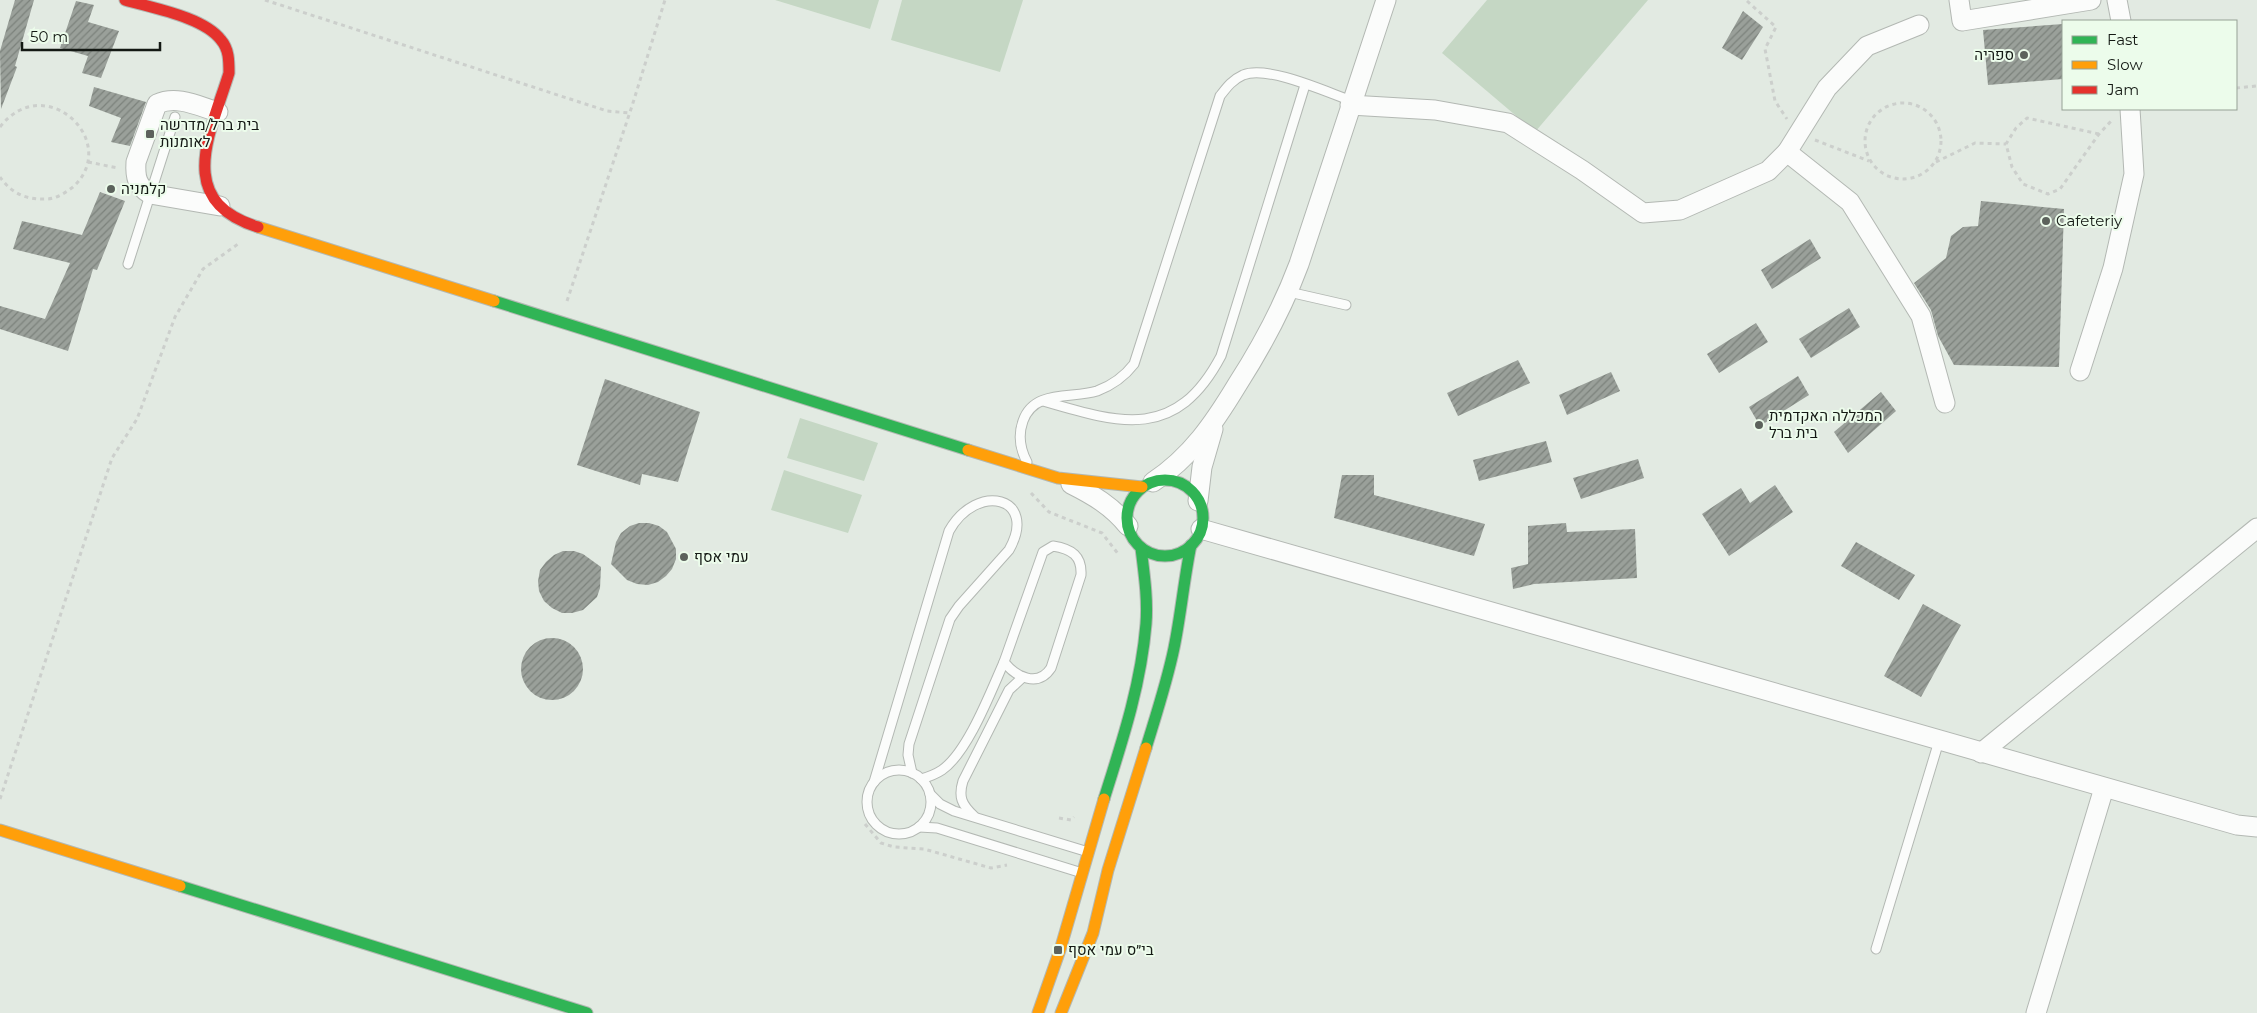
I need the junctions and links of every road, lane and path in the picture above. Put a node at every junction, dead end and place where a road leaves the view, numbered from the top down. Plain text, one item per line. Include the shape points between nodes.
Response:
1 (124, 0) edge
2 (265, 0) edge
3 (665, 0) edge
4 (1386, 0) edge
5 (1959, 0) edge
6 (2091, 0) edge
7 (2117, 0) edge
8 (1747, 1) edge
9 (2121, 20) edge
10 (1919, 25) dead end
11 (1304, 85) junction
12 (2257, 86) edge
13 (2237, 88) edge
14 (1351, 103) junction
15 (2130, 110) edge
16 (218, 112) junction
17 (629, 113) junction
18 (176, 117) dead end
19 (0, 127) edge
20 (1798, 134) junction
21 (2006, 144) junction
22 (1787, 152) junction
23 (1870, 161) junction
24 (88, 162) junction
25 (1935, 162) junction
26 (136, 171) junction
27 (0, 177) edge
28 (150, 194) junction
29 (220, 206) junction
30 (259, 229) junction
31 (128, 264) dead end
32 (1289, 292) junction
33 (1346, 305) dead end
34 (559, 323) junction
35 (2080, 371) dead end
36 (1043, 401) junction
37 (1945, 403) dead end
38 (1217, 418) junction
39 (1031, 469) junction
40 (1058, 478) junction
41 (1148, 485) junction
42 (1029, 489) dead end
43 (1198, 500) junction
44 (1128, 526) junction
45 (2257, 528) edge
46 (1202, 529) junction
47 (1191, 545) junction
48 (1141, 548) junction
49 (1123, 560) dead end
50 (1004, 662) junction
51 (1023, 677) junction
52 (1939, 741) junction
53 (1982, 753) junction
54 (912, 773) junction
55 (920, 779) junction
56 (874, 782) junction
57 (2104, 788) junction
58 (930, 794) junction
59 (0, 799) edge
60 (1078, 813) dead end
61 (976, 818) junction
62 (1058, 818) dead end
63 (865, 824) dead end
64 (2257, 826) edge
65 (919, 827) junction
66 (0, 830) edge
67 (1010, 864) dead end
68 (1095, 866) junction
69 (1876, 949) dead end
70 (587, 1013) edge
71 (1038, 1013) edge
72 (1061, 1013) edge
73 (2036, 1013) edge

1 - 16 street via 196,22 221,38 228,49 230,73
2 - 17 path via 607,111
3 - 17 path
4 - 14 street
5 - 6 street via 1962,20
7 - 9 street
8 - 20 path via 1776,27 1765,49 1775,101
10 - 20 street via 1867,46 1827,88
11 - 14 lane
11 - 36 lane via 1261,73 1244,74 1231,81 1220,96 1134,364 1124,376 1094,392
11 - 36 lane via 1221,356 1205,384 1191,398 1150,420 1097,417
12 - 13 path
14 - 22 street via 1434,110 1508,123 1643,213 1680,210 1768,170
14 - 32 street
15 - 35 street via 2134,174 2113,268
16 - 26 street via 179,100 157,104 136,162
16 - 29 street via 204,154 204,167 206,185
17 - 34 path
18 - 28 lane
19 - 24 path via 11,114 25,107 55,107 69,114 80,126 86,139
20 - 22 street
20 - 23 path
21 - 21 path via 2012,166 2023,184 2048,194 2060,189 2099,134 2027,118
21 - 25 path via 1975,143
22 - 37 street via 1850,202 1921,316
23 - 25 path via 1889,178 1902,180 1915,178
23 - 25 path via 1864,137 1868,125 1885,107 1897,103 1921,108 1935,121 1941,138
24 - 26 path
24 - 27 path via 77,182 65,193 50,199 34,200 18,195
26 - 28 street via 137,181
28 - 29 street
28 - 31 lane
29 - 30 street
30 - 34 street
30 - 59 path via 203,269 175,317 137,419 112,458
32 - 33 lane
32 - 38 street via 1260,350
34 - 39 street
36 - 39 lane via 1037,402 1026,413 1020,427 1023,455
38 - 41 street via 1188,454 1169,472
38 - 43 street via 1202,467
39 - 40 street
40 - 41 street
40 - 44 street via 1104,503
41 - 43 street via 1166,480 1177,482 1188,488
41 - 44 street via 1134,496 1128,507
42 - 49 path via 1049,512 1102,533
43 - 46 street
44 - 48 street via 1133,540
45 - 53 street
46 - 47 street
46 - 52 street
47 - 48 street via 1175,555 1162,556
47 - 68 street via 1170,666
48 - 68 street via 1147,592 1141,666
50 - 51 lane via 1016,675
50 - 51 lane via 1043,552 1053,546 1072,552 1081,565 1081,575 1051,668 1046,676 1038,679
50 - 55 lane via 957,754 942,770
51 - 61 lane via 1008,690 960,789 962,803
52 - 53 street
52 - 69 lane
53 - 57 street
54 - 55 lane
54 - 56 lane via 902,770 884,773
54 - 56 lane via 909,744 950,619 1014,541 1016,520 1013,511 998,500 988,499 968,508 949,531
55 - 58 lane
56 - 65 lane via 866,804 874,823 900,834
57 - 64 street via 2237,825
57 - 73 street
58 - 61 lane via 940,804
58 - 65 lane via 929,812
60 - 62 path via 1072,820
61 - 68 lane
63 - 67 path via 881,843 924,849 991,868
65 - 68 lane via 937,828
66 - 70 street
68 - 71 street via 1075,903
68 - 72 street via 1093,933

